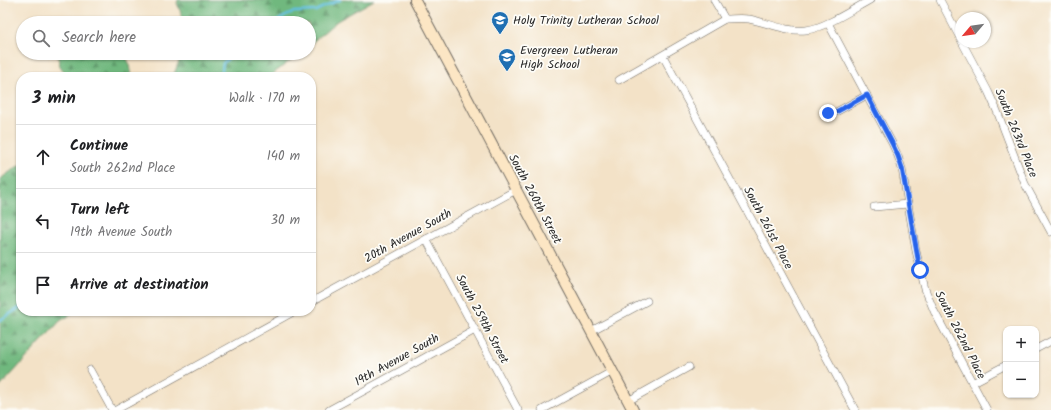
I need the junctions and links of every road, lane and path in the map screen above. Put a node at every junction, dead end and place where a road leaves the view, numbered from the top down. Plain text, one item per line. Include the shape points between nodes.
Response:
1 (415, 0) edge
2 (714, 0) edge
3 (870, 0) edge
4 (940, 0) edge
5 (725, 20) junction
6 (828, 23) junction
7 (955, 29) edge
8 (965, 48) edge
9 (663, 56) junction
10 (619, 80) dead end
11 (867, 95) junction
12 (828, 113) dead end
13 (516, 190) junction
14 (908, 204) junction
15 (874, 207) dead end
16 (1051, 232) edge
17 (426, 239) junction
18 (316, 299) edge
19 (647, 301) dead end
20 (286, 316) edge
21 (475, 330) junction
22 (591, 331) junction
23 (1051, 341) edge
24 (1039, 347) edge
25 (1003, 366) edge
26 (689, 367) dead end
27 (90, 370) dead end
28 (612, 371) junction
29 (972, 382) junction
30 (628, 401) junction
31 (112, 410) edge
32 (116, 410) edge
33 (329, 410) edge
34 (518, 410) edge
35 (542, 410) edge
36 (633, 410) edge
37 (854, 410) edge
38 (987, 410) edge

1 - 13 main road, South 260th Street
2 - 5 street
3 - 6 street
4 - 7 street, South 263rd Place
5 - 6 street via 749,19 799,30
5 - 9 street
6 - 11 street, South 262nd Place
8 - 16 street, South 263rd Place via 994,104 1025,184
9 - 10 street
9 - 37 street, South 261st Place
11 - 12 street via 836,112
11 - 14 street, South 262nd Place via 898,156
13 - 17 street, 20th Avenue South
13 - 22 main road, South 260th Street
14 - 15 street
14 - 29 street, South 262nd Place via 925,289
17 - 18 street, 20th Avenue South
17 - 21 street, South 259th Street
19 - 22 street
20 - 32 street
21 - 33 street, 19th Avenue South
21 - 34 street, South 259th Street
22 - 28 main road, South 260th Street
23 - 24 street
25 - 29 street
26 - 30 street
27 - 31 street
28 - 30 main road, South 260th Street
28 - 35 street
29 - 38 street, South 262nd Place
30 - 36 main road, South 260th Street

